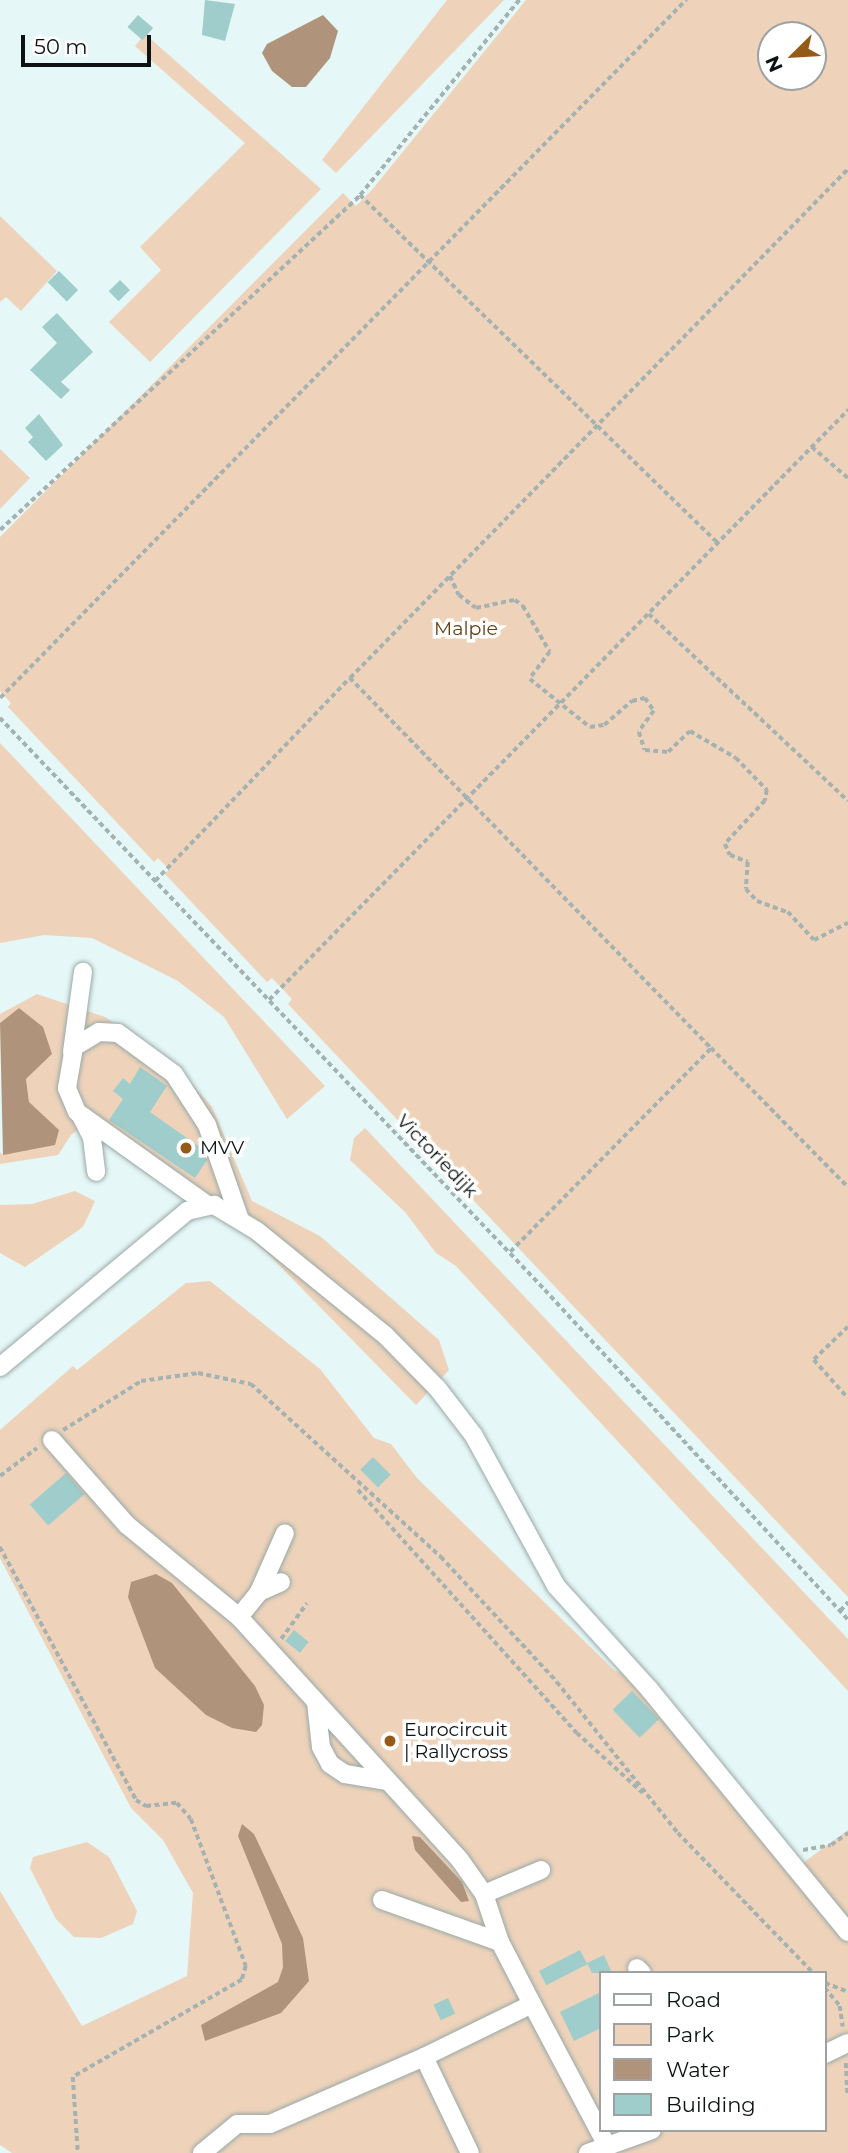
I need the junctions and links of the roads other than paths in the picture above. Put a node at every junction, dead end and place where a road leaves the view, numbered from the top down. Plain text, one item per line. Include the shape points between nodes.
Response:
1 (83, 972) dead end
2 (72, 1052) junction
3 (81, 1116) junction
4 (96, 1172) dead end
5 (206, 1204) junction
6 (240, 1220) junction
7 (0, 1367) edge
8 (52, 1440) road end
9 (285, 1533) dead end
10 (281, 1582) dead end
11 (259, 1592) junction
12 (239, 1617) junction
13 (315, 1699) junction
14 (389, 1782) junction
15 (541, 1870) dead end
16 (484, 1894) junction
17 (382, 1900) dead end
18 (848, 1933) edge
19 (500, 1942) junction
20 (531, 2004) junction
21 (846, 2044) edge
22 (827, 2053) edge
23 (424, 2057) junction
24 (645, 2132) edge
25 (606, 2144) junction
26 (202, 2153) edge
27 (470, 2153) edge
28 (588, 2153) edge

1 - 2 lane
2 - 3 lane via 68,1096
2 - 6 lane via 106,1030 159,1057 186,1088 207,1125
3 - 4 lane via 92,1138
3 - 5 lane
5 - 6 lane
5 - 7 lane via 174,1220
6 - 18 lane via 386,1336 438,1390 474,1436 556,1586
8 - 12 lane via 127,1525
9 - 11 lane
10 - 11 lane
11 - 12 lane
12 - 13 lane
13 - 14 lane
13 - 14 lane via 321,1747 330,1764 345,1774
14 - 16 lane
15 - 16 lane
16 - 19 lane
17 - 19 lane
19 - 20 lane
20 - 23 lane
20 - 25 lane
21 - 22 lane
23 - 26 lane via 270,2124 237,2124
23 - 27 lane
24 - 25 lane
25 - 28 lane

